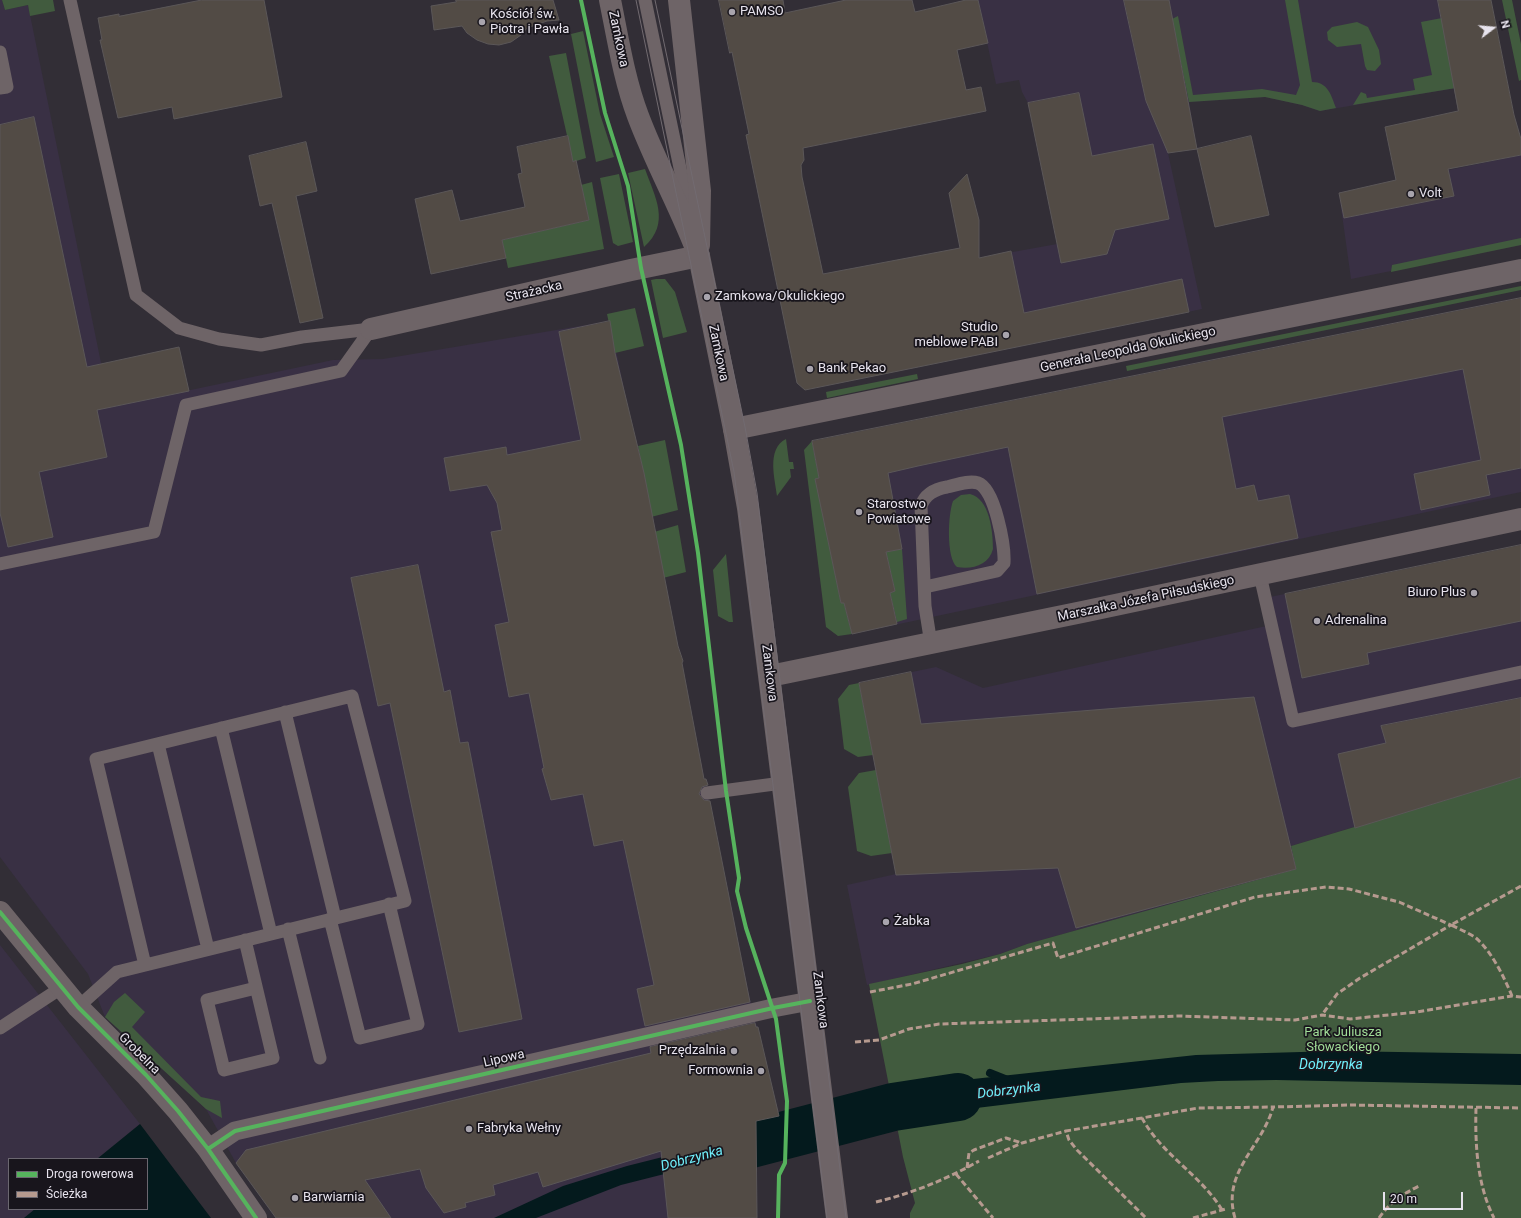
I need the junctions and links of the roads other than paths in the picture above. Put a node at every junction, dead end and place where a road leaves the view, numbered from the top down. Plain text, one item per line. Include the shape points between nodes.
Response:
1 (70, 0) edge
2 (610, 0) edge
3 (645, 0) edge
4 (679, 0) edge
5 (0, 52) edge
6 (0, 88) edge
7 (698, 256) junction
8 (1521, 270) edge
9 (371, 329) junction
10 (734, 430) junction
11 (1521, 518) edge
12 (0, 564) edge
13 (1260, 575) junction
14 (925, 587) junction
15 (931, 644) junction
16 (1521, 672) edge
17 (770, 676) junction
18 (285, 712) junction
19 (221, 728) junction
20 (158, 744) junction
21 (782, 783) junction
22 (707, 793) dead end
23 (389, 904) junction
24 (0, 912) edge
25 (332, 918) junction
26 (288, 929) junction
27 (271, 934) junction
28 (245, 940) junction
29 (208, 949) junction
30 (145, 965) junction
31 (62, 988) junction
32 (256, 988) junction
33 (810, 1001) junction
34 (78, 1007) junction
35 (0, 1028) edge
36 (320, 1058) dead end
37 (208, 1150) junction
38 (256, 1218) edge
39 (837, 1218) edge

1 - 9 lane via 136,295 179,328 219,339 261,345 302,337
2 - 7 street, Zamkowa via 625,73 638,115 686,222
3 - 7 lane
4 - 7 street, Zamkowa via 700,196
5 - 6 lane via 7,87
7 - 9 street, Strażacka
7 - 10 street, Zamkowa
8 - 10 street, Generała Leopolda Okulickiego
9 - 12 lane via 341,371 186,405 154,532
10 - 17 street, Zamkowa via 748,508
11 - 13 street, Marszałka Józefa Piłsudskiego
13 - 15 street, Marszałka Józefa Piłsudskiego
13 - 16 lane via 1293,721
14 - 14 lane via 921,506 924,499 928,494 942,488 974,482 980,484 993,503 1004,563 997,571
14 - 15 lane via 926,617
15 - 17 street, Marszałka Józefa Piłsudskiego
17 - 21 street, Zamkowa
18 - 19 lane
18 - 23 lane via 352,696 405,901
18 - 25 lane
19 - 20 lane
19 - 27 lane
20 - 29 lane
20 - 30 lane via 96,759
21 - 22 lane
21 - 33 street, Zamkowa
23 - 25 lane
23 - 25 lane via 418,1024 360,1038
24 - 31 street, Grobelna
25 - 26 lane
26 - 27 lane
26 - 36 lane
27 - 28 lane
28 - 29 lane
28 - 32 lane
29 - 30 lane
30 - 34 lane via 116,972
31 - 34 street, Grobelna
31 - 35 lane
32 - 32 lane via 273,1058 224,1070 207,1000
33 - 37 street, Lipowa via 235,1131
33 - 39 street, Zamkowa
34 - 37 street, Grobelna via 146,1075
37 - 38 street, Grobelna

